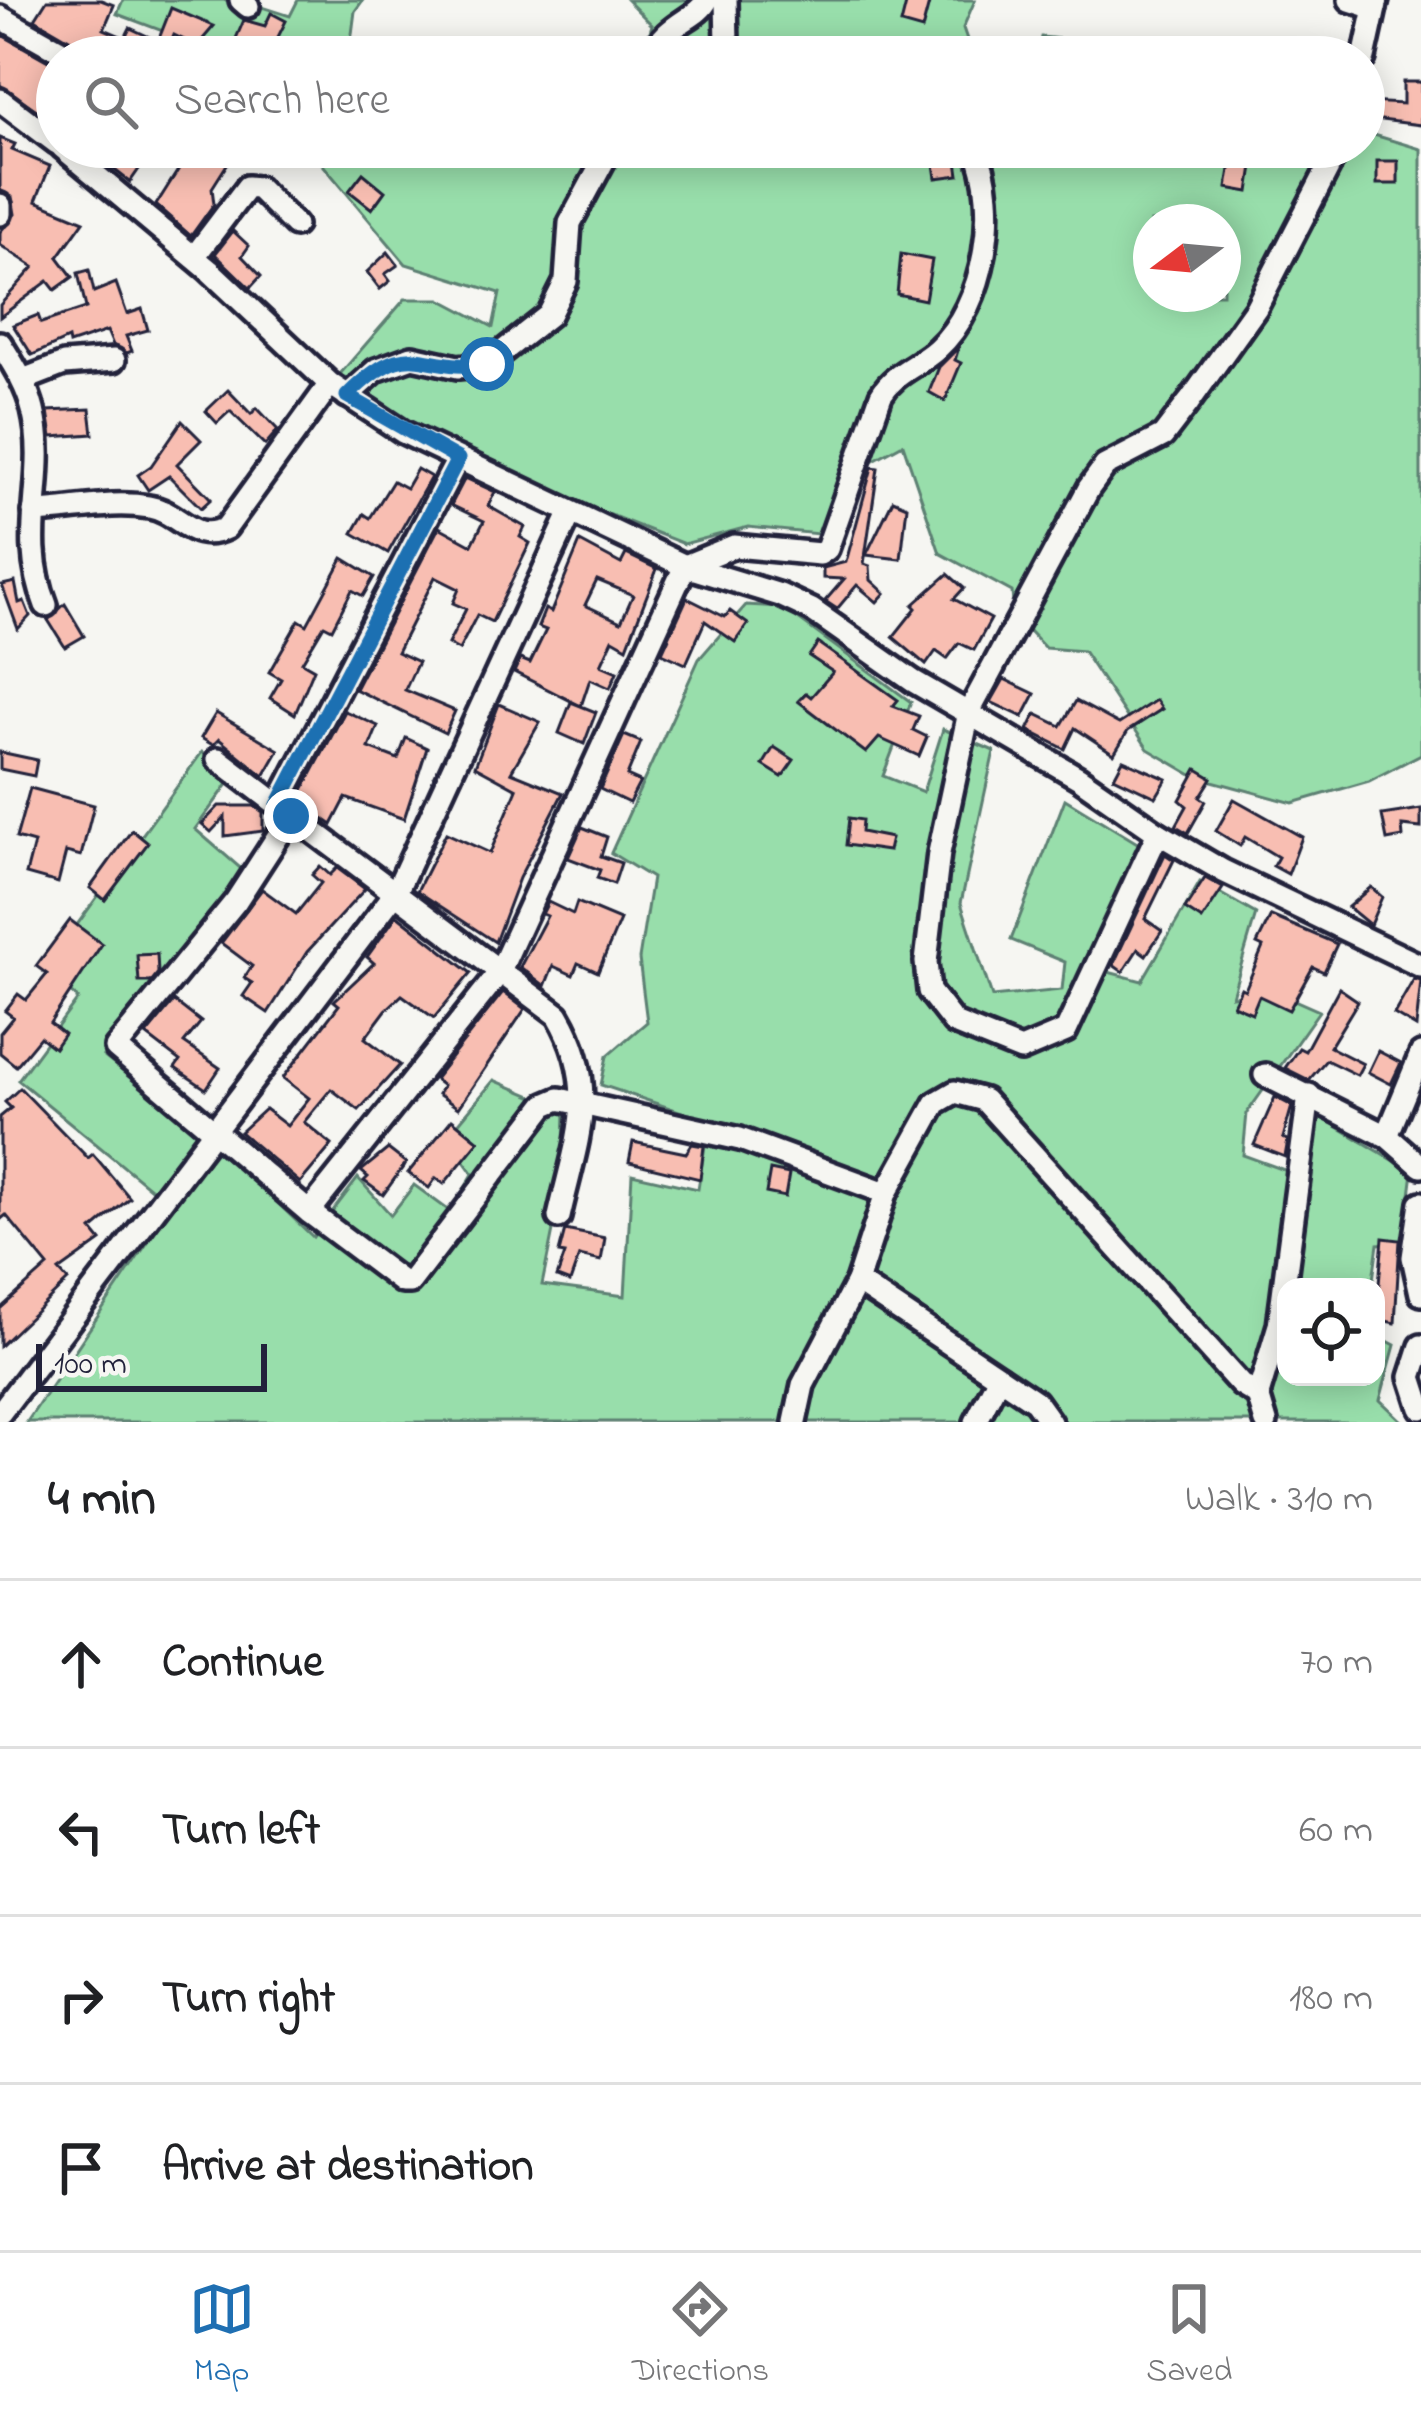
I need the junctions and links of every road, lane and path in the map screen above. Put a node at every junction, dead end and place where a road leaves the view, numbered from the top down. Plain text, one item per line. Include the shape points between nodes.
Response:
1 (707, 0) edge
2 (726, 0) edge
3 (1350, 0) edge
4 (1376, 4) edge
5 (0, 17) edge
6 (664, 36) edge
7 (727, 36) edge
8 (1369, 36) edge
9 (36, 37) edge
10 (0, 100) edge
11 (36, 127) edge
12 (88, 168) edge
13 (600, 168) edge
14 (983, 168) edge
15 (1328, 168) edge
16 (295, 224) dead end
17 (194, 257) junction
18 (0, 343) edge
19 (115, 360) dead end
20 (23, 380) junction
21 (339, 390) junction
22 (458, 459) junction
23 (34, 512) junction
24 (570, 514) junction
25 (685, 566) junction
26 (46, 605) dead end
27 (969, 712) junction
28 (218, 759) dead end
29 (284, 811) junction
30 (1158, 833) junction
31 (396, 892) junction
32 (1421, 966) edge
33 (499, 974) junction
34 (1421, 1054) edge
35 (1265, 1075) dead end
36 (1310, 1096) junction
37 (583, 1104) junction
38 (215, 1134) junction
39 (1387, 1136) junction
40 (1421, 1166) edge
41 (886, 1193) junction
42 (1421, 1203) edge
43 (310, 1212) junction
44 (559, 1217) dead end
45 (856, 1282) junction
46 (1421, 1294) edge
47 (1421, 1346) edge
48 (999, 1377) junction
49 (1258, 1395) junction
50 (1421, 1408) edge
51 (0, 1413) edge
52 (795, 1422) edge
53 (976, 1422) edge
54 (1050, 1422) edge
55 (1266, 1422) edge

1 - 6 street
2 - 7 street
3 - 4 street
4 - 8 street
5 - 9 street
10 - 11 street
12 - 17 street
13 - 21 street via 570,223 566,281 549,315 487,364 412,357
14 - 25 street via 986,235 975,290 947,338 894,374 880,395 827,549 734,546
15 - 27 street via 1256,308 1189,402 1163,436 1105,466 1089,488
16 - 17 street via 253,186
17 - 21 street
18 - 20 street
19 - 20 street via 64,364
20 - 23 street via 34,413
21 - 22 street
21 - 23 street via 212,535 152,507
22 - 24 street
22 - 29 street
23 - 26 street via 31,568
24 - 25 street
24 - 31 street
25 - 27 street via 812,610
25 - 33 street
27 - 30 street
27 - 30 street via 926,962 929,991 954,1023 1022,1050 1066,1031
28 - 29 street
29 - 31 street
29 - 38 street via 236,901 116,1048
30 - 32 street
31 - 33 street
31 - 38 street
33 - 37 street via 558,1015 582,1066
33 - 43 street
34 - 39 street
35 - 36 street
36 - 39 street
36 - 49 street via 1279,1325
37 - 41 street via 740,1139
37 - 43 street via 545,1105 410,1282
37 - 44 street
38 - 43 street
38 - 51 street
39 - 40 street
41 - 45 street
41 - 49 street via 936,1103 955,1091 985,1100 1240,1385
42 - 46 street via 1413,1257
45 - 48 street
45 - 52 street via 803,1385
47 - 50 street via 1411,1377
48 - 53 street
48 - 54 street via 1036,1401
49 - 55 street

